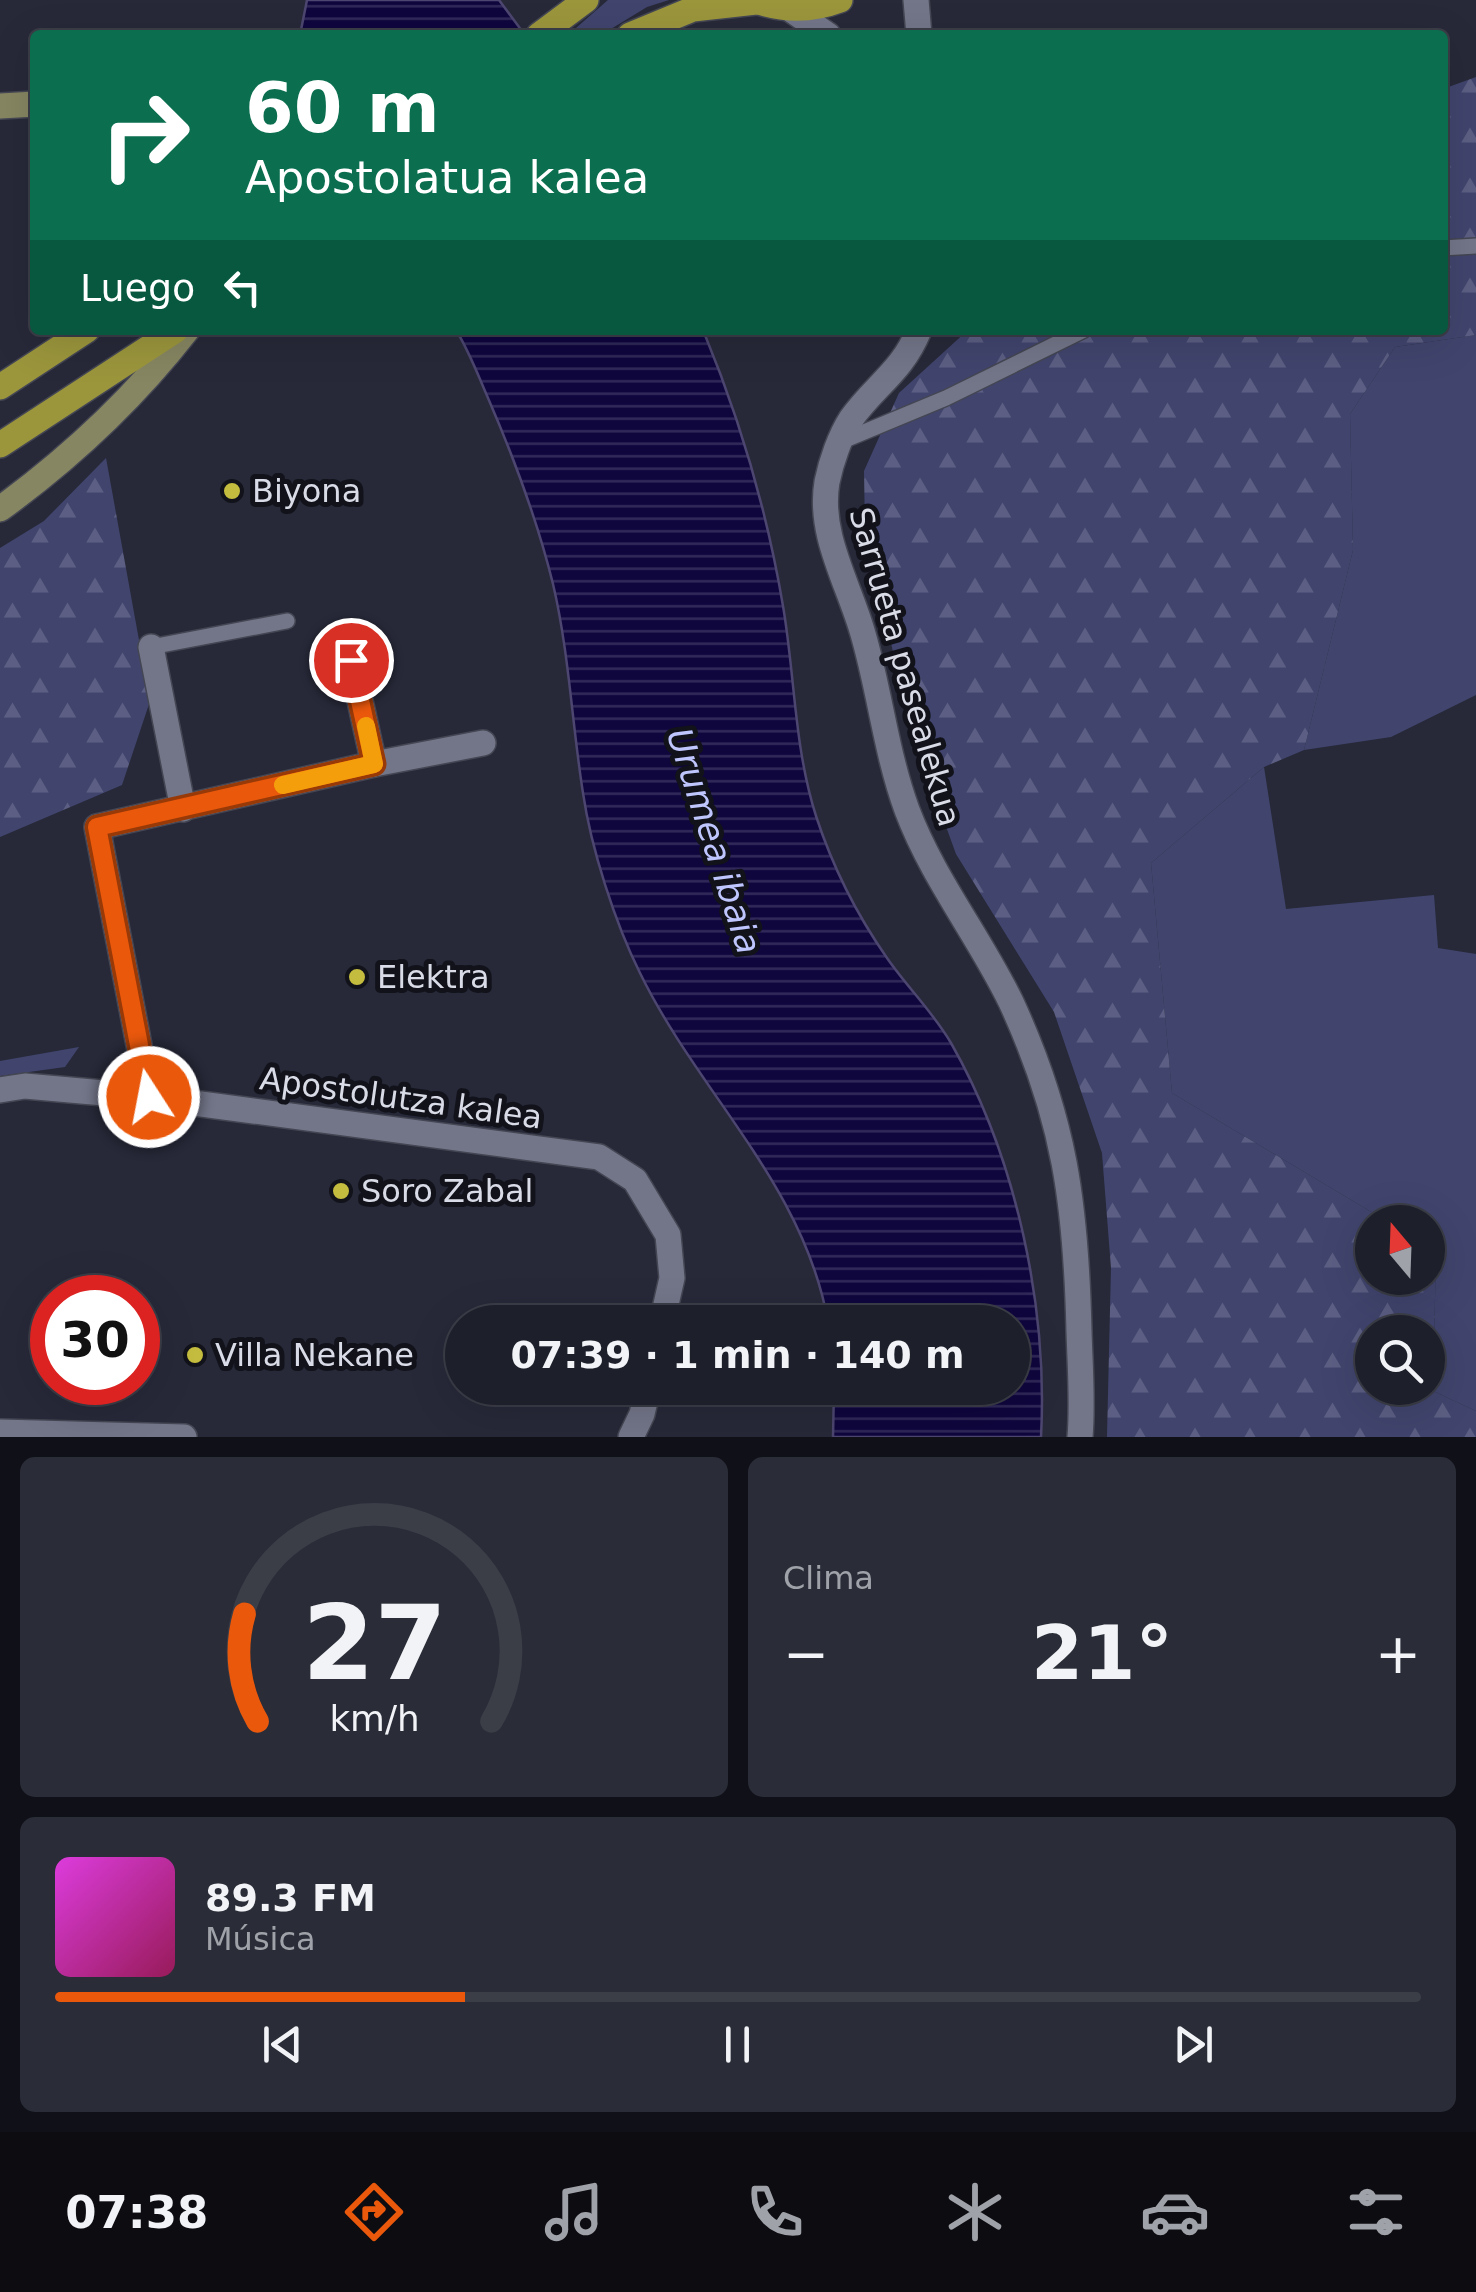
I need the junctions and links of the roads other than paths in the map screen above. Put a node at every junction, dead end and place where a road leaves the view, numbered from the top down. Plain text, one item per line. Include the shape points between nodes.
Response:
1 (586, 0) edge
2 (840, 0) edge
3 (916, 0) edge
4 (755, 1) edge
5 (790, 9) junction
6 (548, 30) edge
7 (642, 30) edge
8 (821, 30) edge
9 (919, 30) edge
10 (30, 104) edge
11 (0, 106) edge
12 (1476, 246) edge
13 (1448, 248) edge
14 (78, 335) edge
15 (168, 335) edge
16 (183, 335) edge
17 (917, 335) edge
18 (1074, 335) edge
19 (0, 387) edge
20 (840, 442) junction
21 (0, 445) edge
22 (0, 509) edge
23 (286, 622) dead end
24 (151, 647) joint
25 (351, 660) dead end
26 (483, 742) dead end
27 (374, 764) junction
28 (184, 809) junction
29 (0, 1090) edge
30 (149, 1097) junction
31 (666, 1305) edge
32 (644, 1405) edge
33 (0, 1432) edge
34 (184, 1437) edge
35 (631, 1437) edge
36 (1080, 1437) edge

1 - 6 main road
2 - 5 main road
3 - 9 street
4 - 5 main road
4 - 7 main road via 693,9
5 - 8 street
10 - 11 main road
12 - 13 lane
14 - 19 main road
15 - 21 main road
16 - 22 main road via 113,413
17 - 20 street, Sarrueta pasealekua via 909,355
18 - 20 lane
20 - 36 street, Sarrueta pasealekua via 823,510 864,637 907,809 932,868 1009,999 1056,1120 1075,1228
23 - 24 lane
24 - 28 street
25 - 27 street
26 - 27 street
27 - 28 street
28 - 30 street via 97,827
29 - 30 street, Apostolutza kalea via 25,1086
30 - 31 street, Apostolutza kalea via 599,1156 635,1180 668,1235 672,1278
32 - 35 street
33 - 34 street

